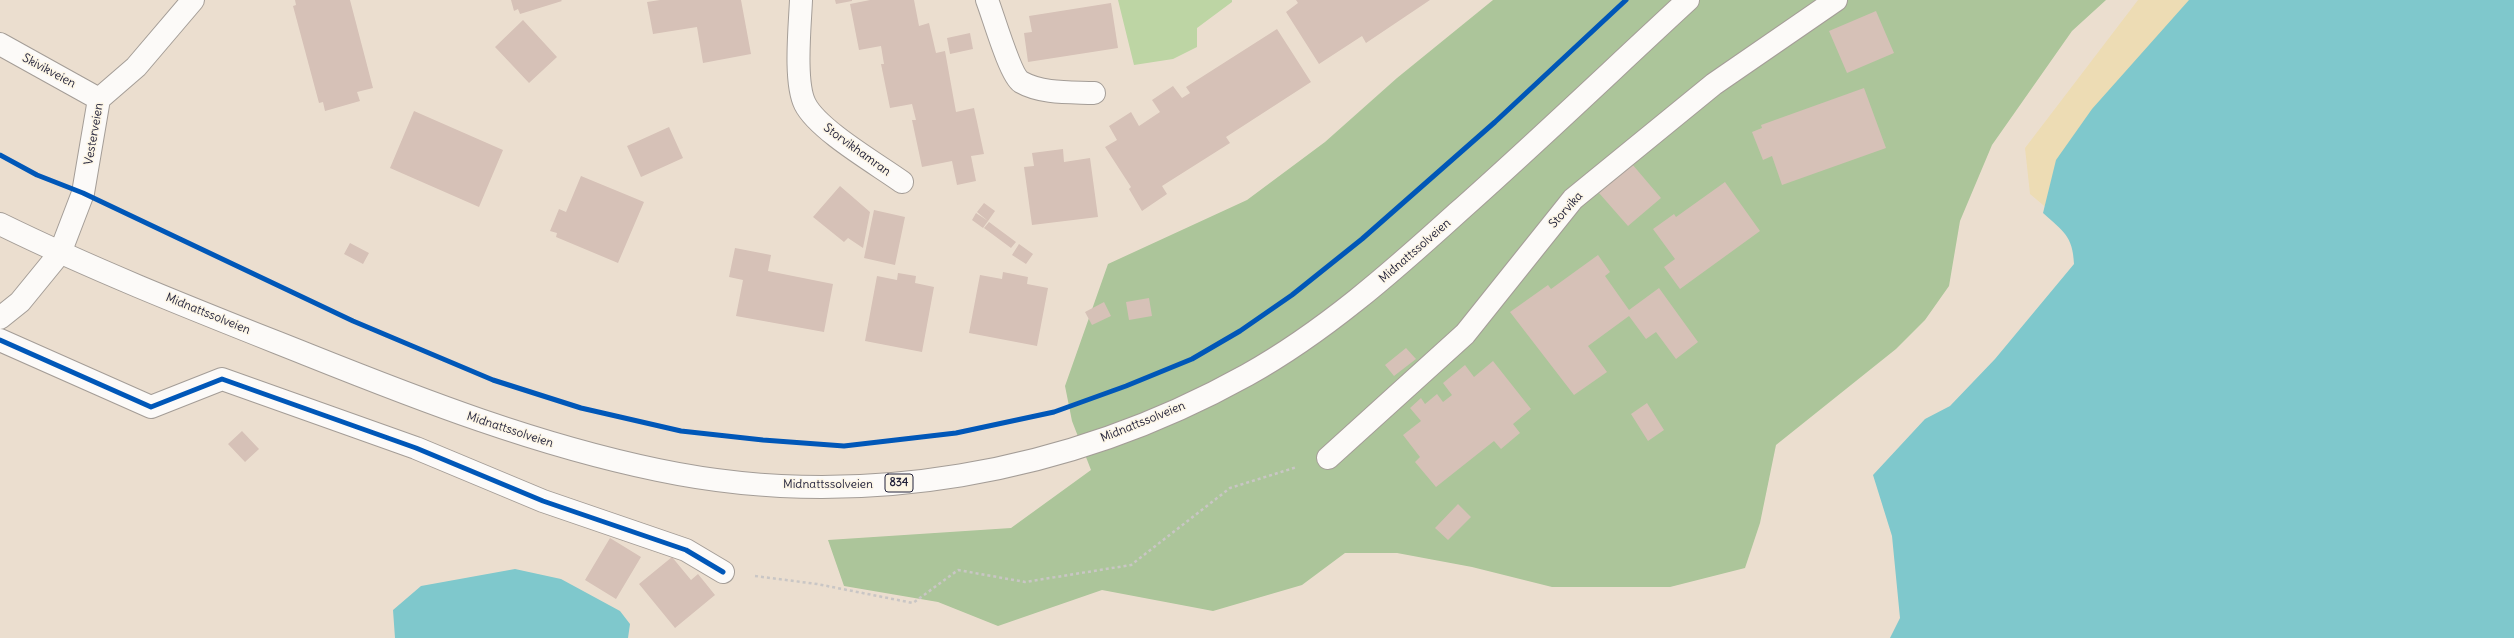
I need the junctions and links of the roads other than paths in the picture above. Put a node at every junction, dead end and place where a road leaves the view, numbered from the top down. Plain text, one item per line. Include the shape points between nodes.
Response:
1 (193, 0) edge
2 (801, 0) edge
3 (987, 0) edge
4 (1688, 0) edge
5 (1836, 0) edge
6 (0, 44) edge
7 (1094, 93) dead end
8 (99, 99) junction
9 (902, 182) dead end
10 (0, 224) edge
11 (60, 253) junction
12 (0, 318) edge
13 (0, 340) edge
14 (1328, 458) road end
15 (724, 572) road end

1 - 8 street, Vesterveien via 136,67
2 - 9 street, Storvikhamran via 800,82 805,103 820,122
3 - 7 street via 1011,68 1020,82 1039,89
4 - 11 street, Midnattssolveien / 834 via 1389,274 1298,342 1248,374 1181,408 1105,438 1037,460 969,476 861,487 759,484 661,471 546,442 418,399
5 - 14 street, Storvika via 1714,84 1573,198 1465,334
6 - 8 street, Skivikveien
8 - 11 street, Vesterveien via 83,193
10 - 11 street, Midnattssolveien / 834
11 - 12 street, Vesterveien via 20,302
13 - 15 street via 151,407 222,379 416,448 543,501 686,550

